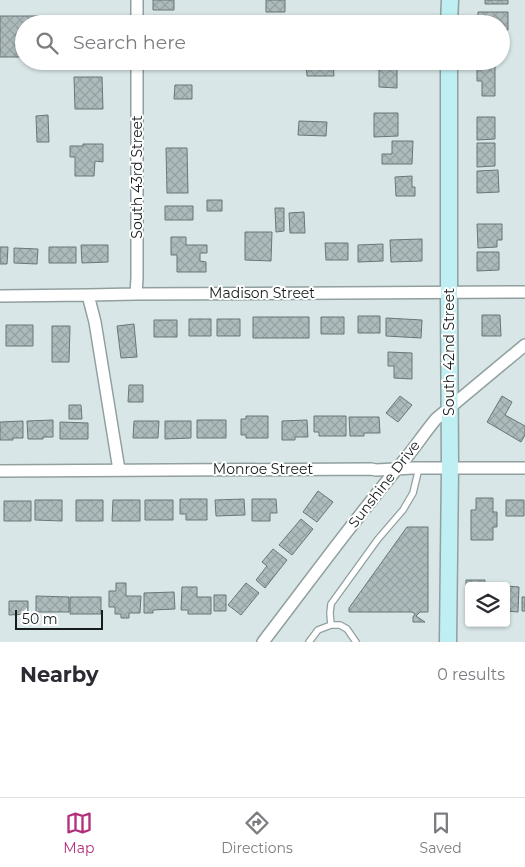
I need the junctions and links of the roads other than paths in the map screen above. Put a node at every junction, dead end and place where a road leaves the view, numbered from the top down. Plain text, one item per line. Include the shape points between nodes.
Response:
1 (137, 0) edge
2 (450, 0) edge
3 (137, 15) edge
4 (450, 15) edge
5 (137, 70) edge
6 (449, 70) edge
7 (449, 292) junction
8 (525, 292) edge
9 (136, 294) junction
10 (0, 296) edge
11 (88, 296) junction
12 (525, 345) edge
13 (450, 407) junction
14 (419, 468) junction
15 (450, 468) junction
16 (525, 468) edge
17 (396, 469) junction
18 (119, 470) junction
19 (0, 471) edge
20 (331, 625) junction
21 (263, 642) edge
22 (309, 642) edge
23 (356, 642) edge
24 (448, 642) edge

1 - 3 street
2 - 4 street
5 - 9 street, South 43rd Street
6 - 7 street, South 42nd Street
7 - 8 street, Madison Street
7 - 9 street, Madison Street
7 - 13 street, South 42nd Street
9 - 11 street, Madison Street
10 - 11 street, Madison Street
11 - 18 street via 96,322
12 - 13 street, Sunshine Drive
13 - 15 street, South 42nd Street
13 - 17 street, Sunshine Drive via 436,419
14 - 15 street, Monroe Street
14 - 17 street, Monroe Street
14 - 20 lane via 413,493 403,510 331,604
15 - 16 street, Monroe Street
15 - 24 street, South 42nd Street
17 - 18 street, Monroe Street
17 - 21 street, Sunshine Drive
18 - 19 street, Monroe Street
20 - 22 lane via 318,630
20 - 23 lane via 347,629

